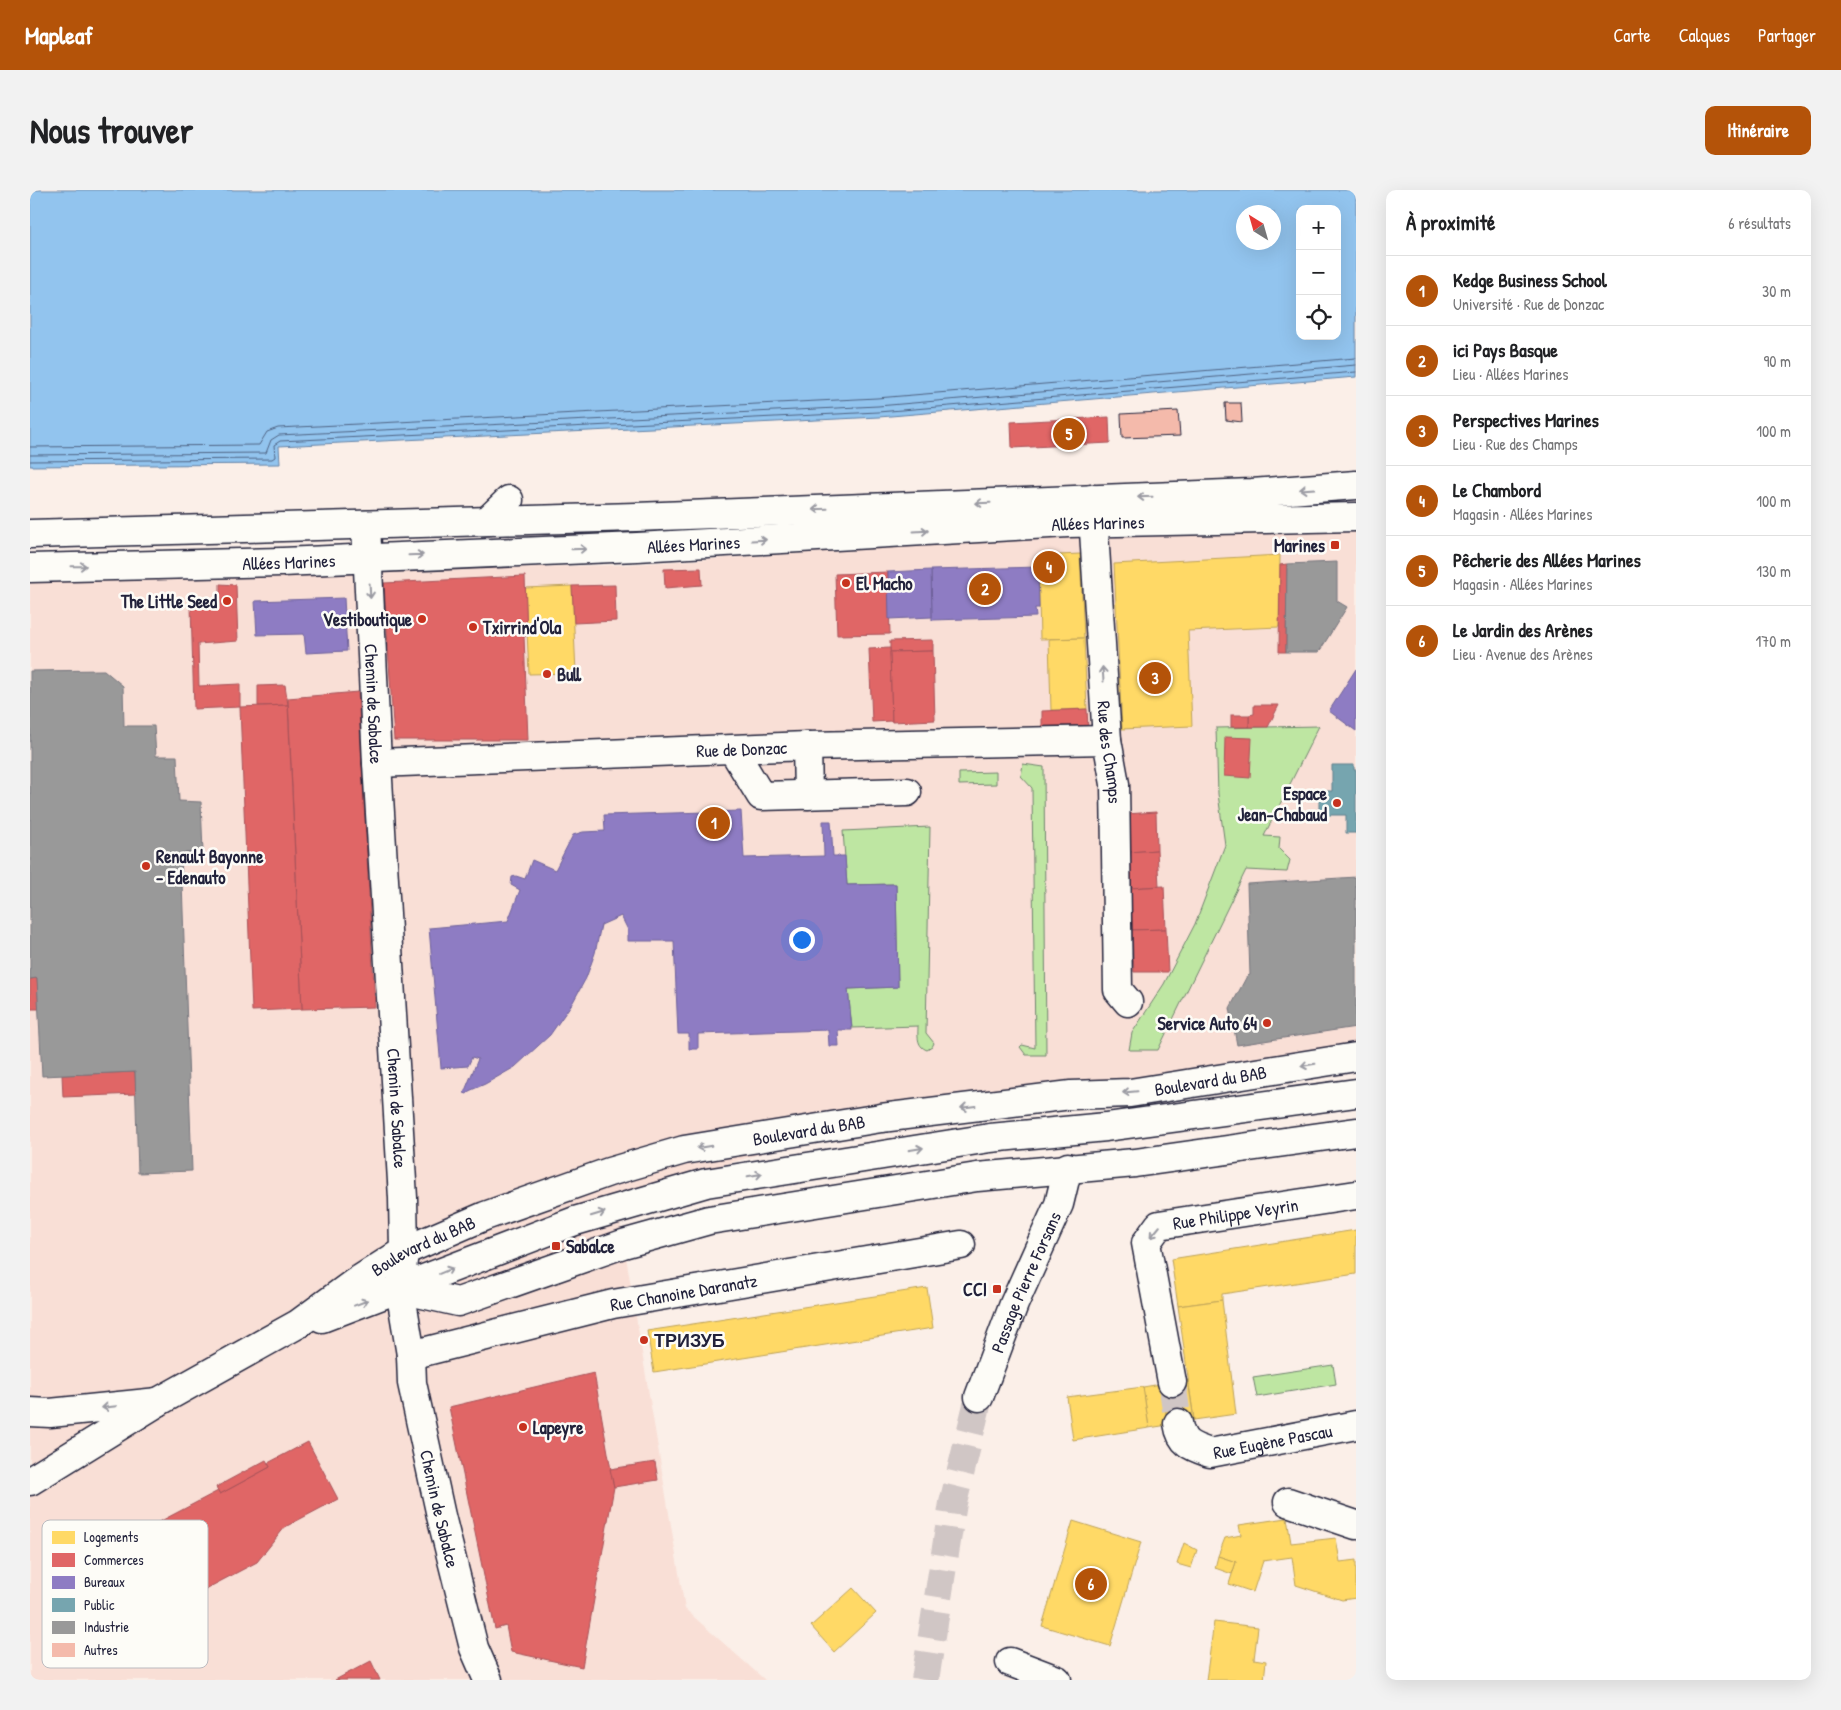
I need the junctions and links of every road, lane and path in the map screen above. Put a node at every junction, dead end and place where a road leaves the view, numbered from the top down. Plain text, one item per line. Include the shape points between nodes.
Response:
1 (1356, 485) edge
2 (509, 500) dead end
3 (1092, 510) junction
4 (1356, 517) edge
5 (487, 521) junction
6 (366, 525) junction
7 (30, 534) edge
8 (368, 557) junction
9 (30, 568) edge
10 (1107, 740) junction
11 (808, 746) junction
12 (733, 750) junction
13 (377, 763) junction
14 (907, 792) dead end
15 (808, 795) junction
16 (1128, 1002) dead end
17 (1356, 1057) edge
18 (1356, 1093) edge
19 (1356, 1132) edge
20 (1068, 1168) junction
21 (1356, 1194) edge
22 (961, 1245) dead end
23 (404, 1251) junction
24 (400, 1289) junction
25 (298, 1324) junction
26 (411, 1355) junction
27 (1172, 1382) tunnel mouth
28 (979, 1397) tunnel mouth
29 (158, 1402) junction
30 (30, 1412) edge
31 (1356, 1425) edge
32 (1184, 1434) dead end
33 (30, 1481) edge
34 (1288, 1502) dead end
35 (1356, 1525) edge
36 (1010, 1662) dead end
37 (488, 1680) edge
38 (1057, 1680) edge

1 -> 3 main road, Allées Marines
2 - 5 main road
3 - 4 main road, Allées Marines
3 -> 5 main road, Allées Marines
8 -> 3 main road, Allées Marines via 638,547
10 -> 3 main road, Rue des Champs
5 - 6 main road, Allées Marines
6 - 7 main road, Allées Marines
6 - 8 main road, Chemin de Sabalce
9 -> 8 main road, Allées Marines
8 -> 13 main road, Chemin de Sabalce
10 - 11 main road, Rue de Donzac
10 - 16 main road, Rue des Champs via 1115,784 1118,990
11 - 12 main road, Rue de Donzac
11 - 15 main road
12 - 13 main road, Rue de Donzac
12 - 15 main road via 761,796
13 - 23 main road, Chemin de Sabalce
14 - 15 main road
17 -> 23 main road, Boulevard du BAB via 1130,1093 1071,1095 881,1118 684,1150 609,1172 485,1216
24 -> 18 main road, Boulevard du BAB via 575,1221 706,1183 990,1138 1106,1127
19 - 20 main road, Boulevard du BAB via 1135,1163
20 - 24 main road, Boulevard du BAB via 968,1179 709,1220 623,1244 458,1302
20 - 28 main road, Passage Pierre Forsans via 1059,1204 1014,1304
21 -> 27 main road, Rue Philippe Veyrin via 1159,1225 1146,1243
22 - 26 main road, Rue Chanoine Daranatz via 613,1304
23 - 24 main road, Chemin de Sabalce
23 - 25 main road, Boulevard du BAB
25 -> 24 main road, Boulevard du BAB
24 - 26 main road, Chemin de Sabalce
25 - 29 main road, Boulevard du BAB
26 - 37 main road, Chemin de Sabalce via 412,1383 441,1516 474,1648
29 -> 30 main road via 50,1413
29 - 33 main road, Boulevard du BAB
31 - 32 main road, Rue Eugène Pascau via 1210,1453
34 - 35 main road
36 - 38 main road

